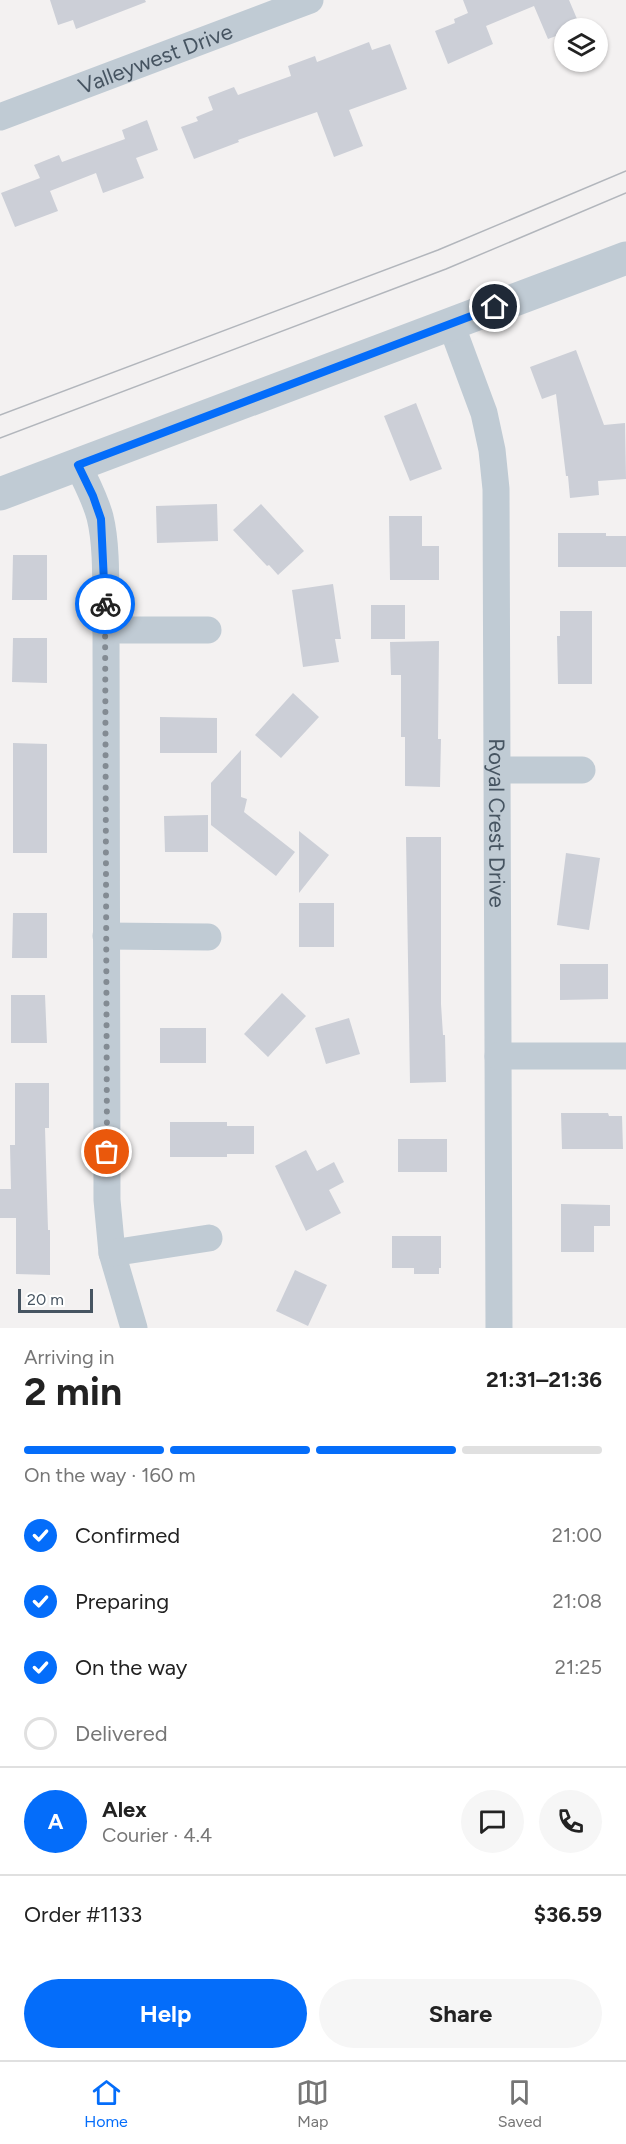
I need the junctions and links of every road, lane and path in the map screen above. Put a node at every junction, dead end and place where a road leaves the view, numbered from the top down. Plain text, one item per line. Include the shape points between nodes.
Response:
1 (310, 0) edge
2 (0, 117) edge
3 (626, 258) edge
4 (451, 324) junction
5 (78, 465) junction
6 (0, 494) edge
7 (106, 630) junction
8 (208, 630) dead end
9 (498, 770) junction
10 (582, 770) dead end
11 (106, 936) junction
12 (208, 937) dead end
13 (498, 1056) junction
14 (626, 1056) edge
15 (209, 1238) dead end
16 (112, 1253) junction
17 (134, 1328) edge
18 (499, 1328) edge

1 - 2 street, Valleywest Drive
3 - 4 street
4 - 5 street
4 - 9 street, Royal Crest Drive via 484,413 492,450 496,489
5 - 6 street
5 - 7 street via 101,519
7 - 8 street
7 - 11 street
9 - 10 street
9 - 13 street, Royal Crest Drive
11 - 12 street
11 - 16 street via 107,1200
13 - 14 street
13 - 18 street, Royal Crest Drive
15 - 16 street
16 - 17 street

